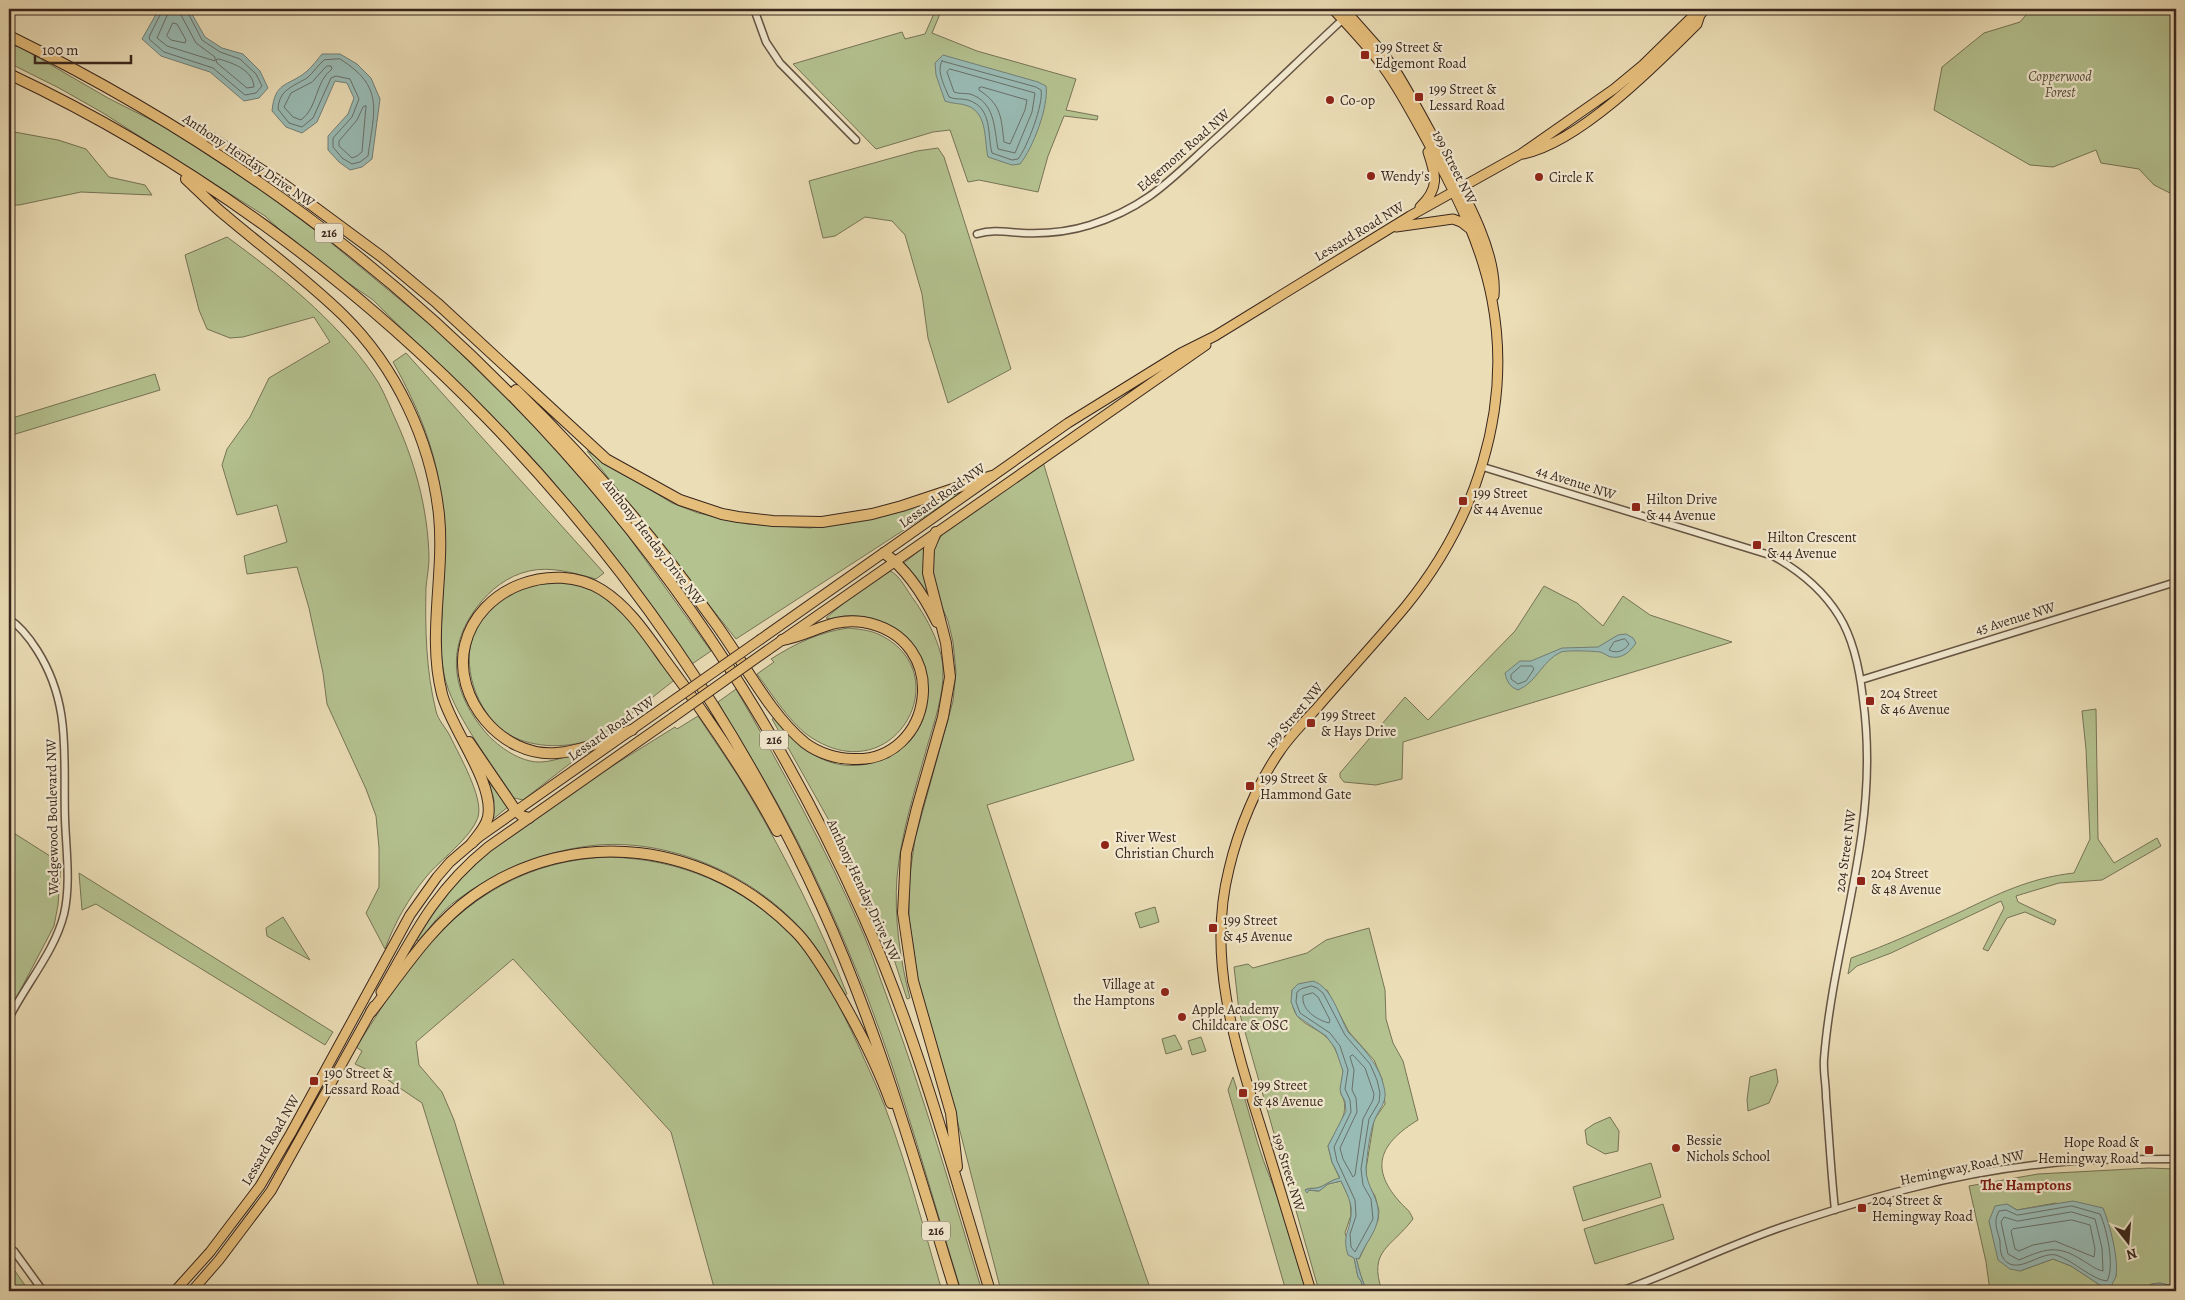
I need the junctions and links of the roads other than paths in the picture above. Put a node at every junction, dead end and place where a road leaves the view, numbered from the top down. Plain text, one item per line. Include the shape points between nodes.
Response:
1 (754, 9) edge
2 (1333, 9) edge
3 (1702, 12) edge
4 (1347, 13) edge
5 (9, 36) edge
6 (9, 74) edge
7 (174, 126) junction
8 (1420, 130) junction
9 (856, 140) dead end
10 (169, 163) junction
11 (1457, 189) junction
12 (1410, 216) junction
13 (1391, 228) junction
14 (1471, 230) junction
15 (977, 234) dead end
16 (1493, 304) junction
17 (1215, 336) junction
18 (472, 356) junction
19 (1483, 467) junction
20 (992, 476) junction
21 (936, 532) junction
22 (1747, 548) joint
23 (884, 553) junction
24 (895, 561) junction
25 (2176, 582) edge
26 (9, 619) edge
27 (782, 640) junction
28 (946, 643) junction
29 (1861, 680) junction
30 (454, 721) junction
31 (632, 730) junction
32 (516, 811) junction
33 (529, 818) junction
34 (472, 843) junction
35 (821, 904) junction
36 (371, 1012) junction
37 (9, 1018) edge
38 (2176, 1158) edge
39 (918, 1170) junction
40 (960, 1192) junction
41 (1835, 1210) junction
42 (9, 1248) edge
43 (43, 1291) edge
44 (175, 1291) edge
45 (192, 1291) edge
46 (955, 1291) edge
47 (990, 1291) edge
48 (1311, 1291) edge
49 (1621, 1291) edge

1 - 9 street via 766,42 780,63
2 - 4 main road, 199 Street NW
3 - 11 main road, Lessard Road NW via 1690,19 1614,89 1521,154
4 - 8 main road, 199 Street NW
4 - 11 main road, 199 Street NW via 1402,80
4 - 15 street, Edgemont Road NW via 1238,119 1142,203 1113,218 1070,230 1039,234 992,230
5 - 7 highway, Anthony Henday Drive NW / 216 via 79,71
6 - 10 highway, 216 via 107,125
7 - 18 highway, Anthony Henday Drive NW / 216 via 249,175 345,245
7 - 20 highway via 210,136 332,219 437,303 606,459 680,500 722,514 773,521 822,522 902,506
8 - 11 main road, 199 Street NW
8 - 12 main road via 1432,167 1434,188 1430,198
10 - 30 highway via 344,316 369,345 408,407 420,432 436,488 441,544 436,657 443,696
10 - 35 highway, 216 via 245,213 366,306 448,379 548,485 617,568 689,669 757,779
11 - 12 main road, Lessard Road NW
11 - 14 main road, 199 Street NW
11 - 16 main road, 199 Street NW via 1476,220 1494,276
12 - 13 main road, Lessard Road NW
13 - 14 main road via 1453,219
13 - 17 main road, Lessard Road NW
14 - 16 main road, 199 Street NW
16 - 19 main road, 199 Street NW via 1498,381
17 - 20 main road, Lessard Road NW via 1089,408
17 - 21 main road, Lessard Road NW via 1189,358
18 - 27 highway via 515,389 622,501 709,613 773,708 806,744 824,753 859,760 882,754 908,736 921,710 923,686 920,666 906,642 897,635 879,626 848,620
18 - 40 highway, Anthony Henday Drive NW / 216 via 559,445 633,533 702,626 777,746 842,869 884,966 922,1070
19 - 22 street, 44 Avenue NW
19 - 48 main road, 199 Street NW via 1452,539 1436,566 1278,754 1247,814 1228,870 1223,899 1221,953 1226,1003 1236,1047
20 - 23 main road, Lessard Road NW
21 - 24 main road, Lessard Road NW
21 - 28 highway via 929,550 928,573
22 - 29 street, 204 Street NW via 1791,566 1828,600 1849,635
23 - 24 highway
23 - 31 main road, Lessard Road NW, bridge
24 - 27 main road, Lessard Road NW
24 - 28 highway via 923,598
25 - 29 street, 45 Avenue NW
26 - 37 street, Wedgewood Boulevard NW via 32,642 47,665 64,718 66,869 66,900 61,923
27 - 33 main road, Lessard Road NW, bridge
28 - 40 highway via 950,667 948,694 906,853 903,913 913,981 951,1113
29 - 41 street, 204 Street NW via 1868,735 1862,830 1824,1060
30 - 32 highway
30 - 34 highway via 488,798 486,823
31 - 32 main road, Lessard Road NW
31 - 35 highway via 586,747 555,753 519,747 503,737 481,716 464,674 464,646 475,622 498,596 527,580 571,578 601,590 616,601 655,647 719,735
32 - 33 highway
32 - 34 main road, Lessard Road NW
33 - 36 main road, Lessard Road NW via 482,852 449,883 422,920
34 - 44 main road, Lessard Road NW via 437,877 414,909 260,1186 210,1252
35 - 39 highway, 216 via 881,1053
36 - 39 highway via 447,917 505,877 556,858 594,852 671,858 702,869 752,894 797,933 818,961 859,1031
36 - 45 main road, Lessard Road NW via 271,1192
38 - 41 street, Hemingway Road NW via 2012,1168 1920,1187
39 - 46 highway, 216
40 - 47 highway, Anthony Henday Drive NW / 216
41 - 49 street, Hemingway Road NW via 1710,1254
42 - 43 street

